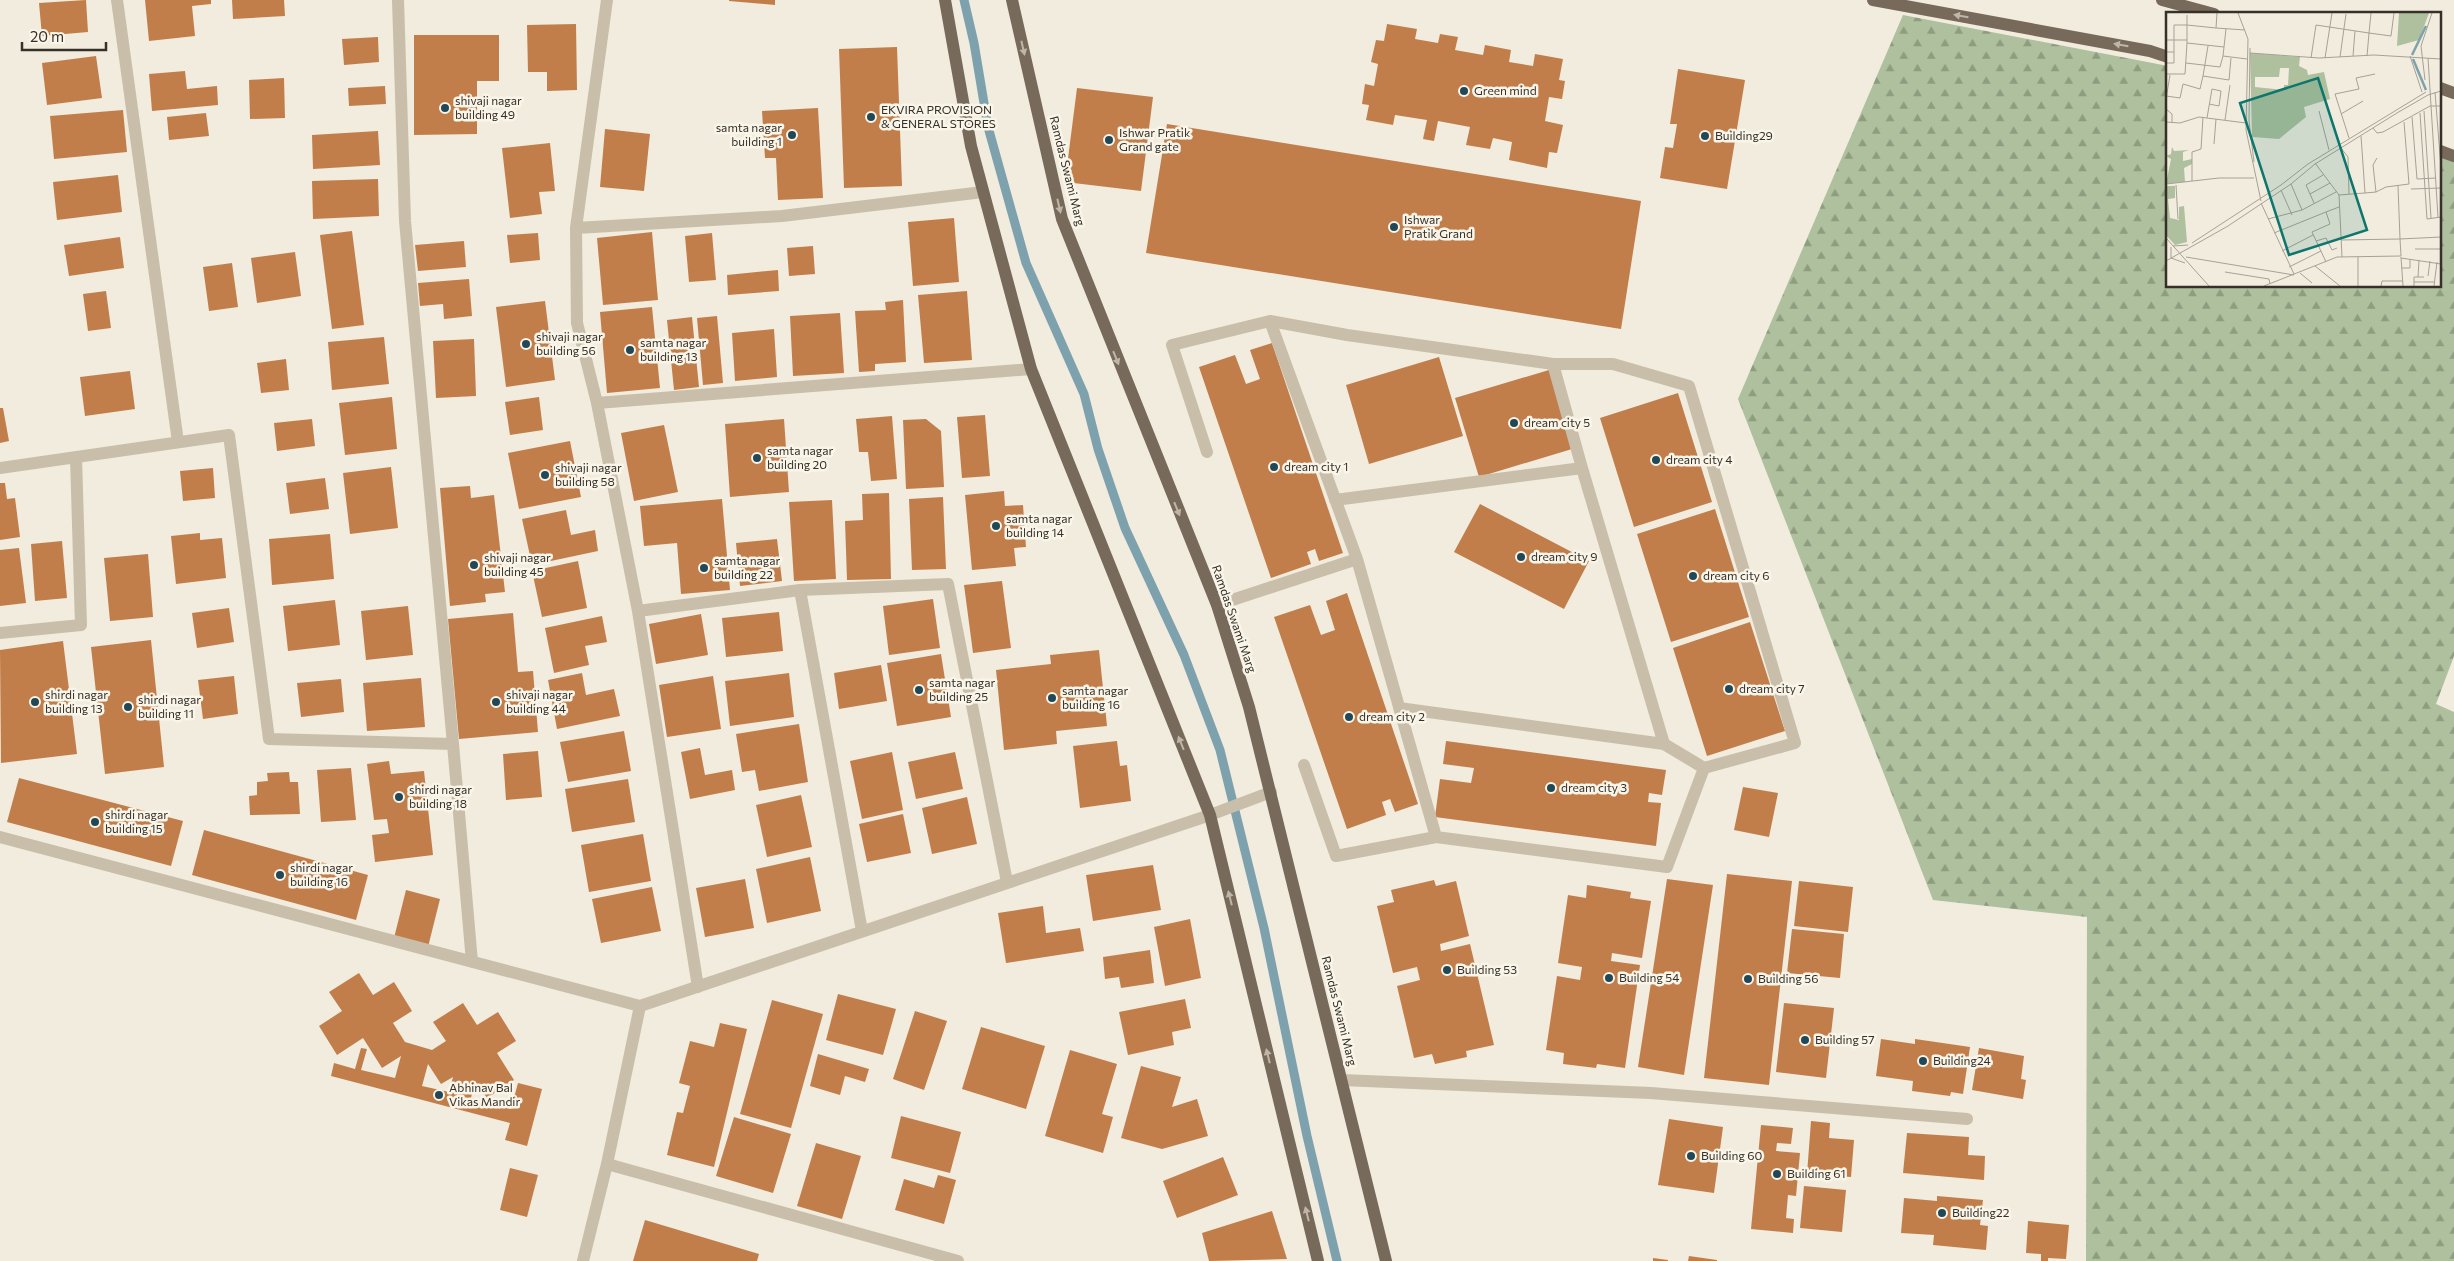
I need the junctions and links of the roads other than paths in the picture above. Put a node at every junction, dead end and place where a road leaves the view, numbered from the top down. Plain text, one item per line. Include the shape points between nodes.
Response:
1 (117, 0) edge
2 (398, 0) edge
3 (606, 0) edge
4 (945, 0) edge
5 (1012, 0) edge
6 (1873, 0) edge
7 (2162, 0) edge
8 (2207, 12) edge
9 (2166, 56) edge
10 (2442, 89) edge
11 (2454, 93) edge
12 (2442, 152) edge
13 (2454, 156) edge
14 (983, 192) junction
15 (576, 228) junction
16 (1270, 320) junction
17 (1553, 364) junction
18 (1031, 369) junction
19 (597, 402) junction
20 (178, 442) junction
21 (1207, 452) dead end
22 (76, 457) junction
23 (0, 468) edge
24 (1582, 468) junction
25 (1335, 500) junction
26 (1357, 559) junction
27 (800, 590) junction
28 (1217, 605) junction
29 (638, 611) junction
30 (0, 634) edge
31 (1398, 708) junction
32 (453, 744) junction
33 (1664, 744) junction
34 (1304, 766) dead end
35 (1704, 768) junction
36 (1271, 792) junction
37 (1213, 813) junction
38 (0, 837) edge
39 (1436, 837) junction
40 (1007, 882) junction
41 (862, 931) junction
42 (472, 962) junction
43 (698, 986) junction
44 (640, 1006) junction
45 (1342, 1080) junction
46 (1967, 1119) dead end
47 (608, 1164) junction
48 (583, 1261) edge
49 (958, 1261) edge
50 (1318, 1261) edge
51 (1386, 1261) edge

1 - 20 street
2 - 32 street via 405,221
3 - 15 street
4 - 14 main road via 971,146
5 -> 28 main road, Ramdas Swami Marg via 1062,219
9 -> 6 main road
7 - 8 main road
10 - 11 main road
12 - 13 main road
14 - 15 street via 782,216
14 - 18 main road
15 - 19 street via 578,323
16 - 17 street via 1347,335
16 - 21 street via 1172,345
16 - 25 street
17 - 24 street
17 - 35 street via 1613,364 1689,386 1794,743
18 - 19 street
37 -> 18 main road
19 - 29 street
20 - 22 street
20 - 32 street via 229,435 269,739
22 - 23 street
22 - 30 street via 81,625
24 - 25 street
24 - 33 street
25 - 26 street
26 - 28 street
26 - 31 street
27 - 29 street
27 - 40 street via 948,584
27 - 41 street
28 - 36 main road, Ramdas Swami Marg
29 - 43 street
31 - 33 street
31 - 39 street
32 - 42 street
33 - 35 street
34 - 39 street via 1336,856
35 - 39 street via 1667,867
36 - 37 street
36 - 45 main road, Ramdas Swami Marg
37 - 40 street
50 -> 37 main road
38 - 42 street
40 - 41 street
41 - 43 street
42 - 44 street
43 - 44 street
44 - 47 street
45 - 46 street via 1651,1094
45 - 51 main road, Ramdas Swami Marg
47 - 48 street
47 - 49 street

